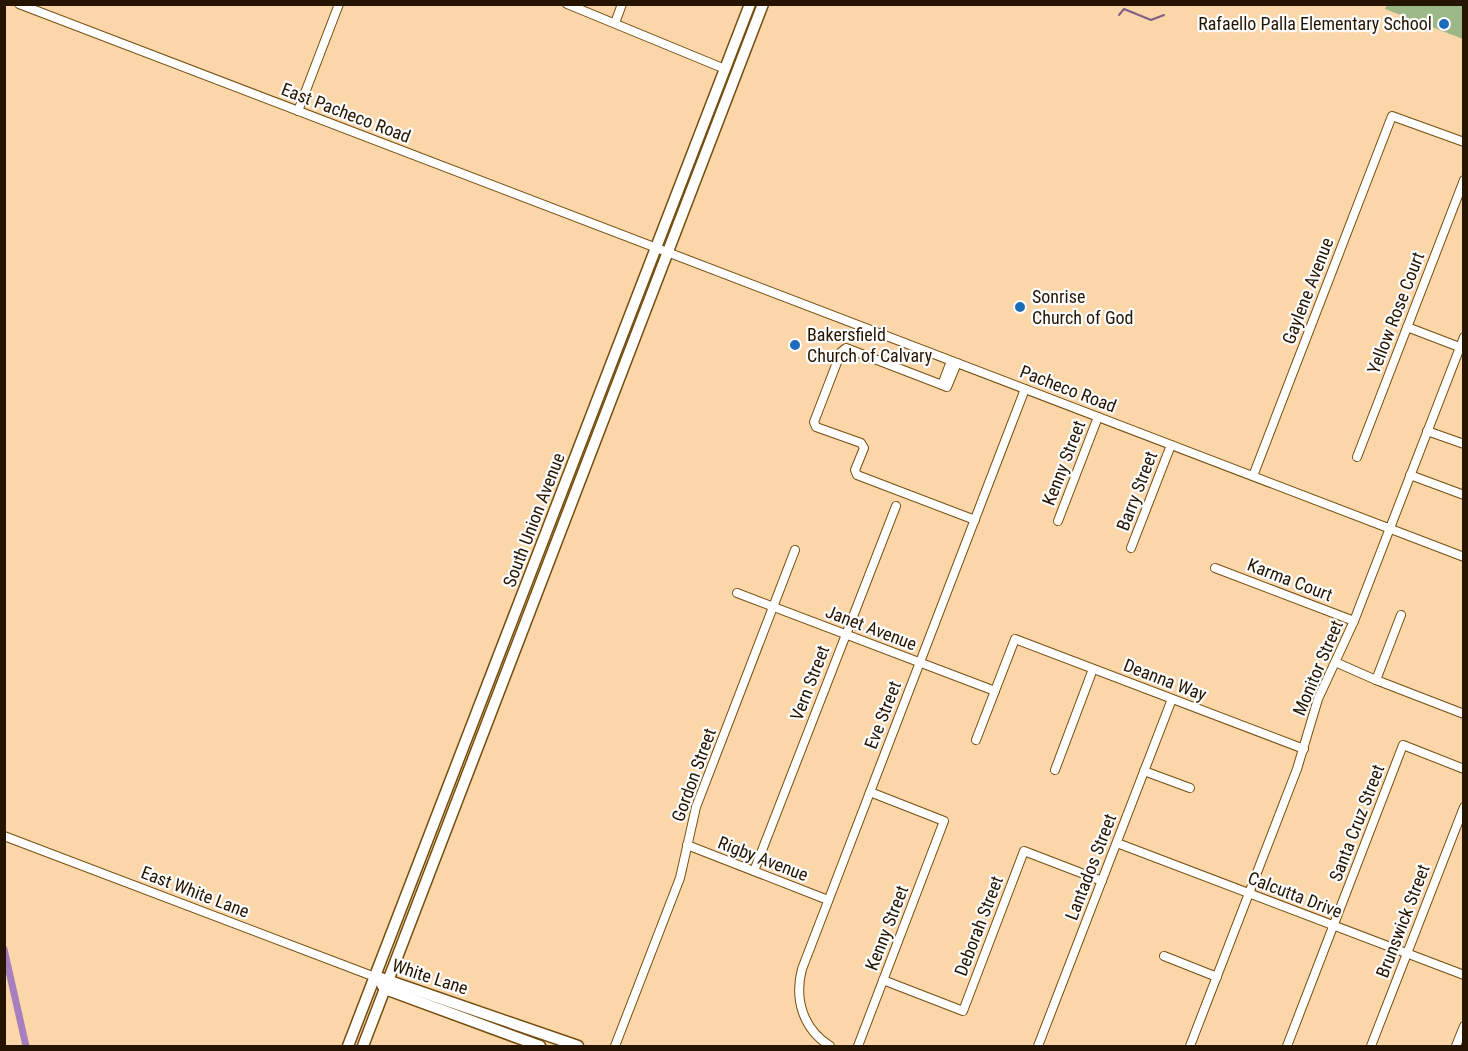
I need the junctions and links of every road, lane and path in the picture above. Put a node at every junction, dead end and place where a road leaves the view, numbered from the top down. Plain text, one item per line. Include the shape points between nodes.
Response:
1 (20, 4) edge
2 (339, 4) edge
3 (567, 4) edge
4 (622, 4) edge
5 (751, 4) edge
6 (763, 4) edge
7 (615, 23) junction
8 (725, 69) junction
9 (735, 77) junction
10 (297, 111) junction
11 (1464, 142) edge
12 (708, 146) junction
13 (1464, 180) edge
14 (662, 250) junction
15 (1407, 327) junction
16 (1464, 337) edge
17 (1461, 348) edge
18 (954, 362) junction
19 (1025, 389) junction
20 (1098, 417) junction
21 (1427, 430) junction
22 (1464, 444) edge
23 (1171, 445) junction
24 (1357, 458) dead end
25 (1410, 475) junction
26 (1253, 476) junction
27 (1464, 495) edge
28 (896, 506) dead end
29 (975, 520) junction
30 (1059, 520) dead end
31 (551, 521) junction
32 (1390, 529) junction
33 (1131, 548) dead end
34 (795, 550) dead end
35 (1464, 557) edge
36 (1215, 568) dead end
37 (541, 580) junction
38 (737, 593) dead end
39 (773, 607) junction
40 (1401, 615) dead end
41 (513, 620) junction
42 (1354, 621) junction
43 (845, 634) junction
44 (1335, 662) junction
45 (920, 663) junction
46 (1094, 669) junction
47 (1376, 680) junction
48 (502, 681) junction
49 (995, 691) junction
50 (1172, 699) junction
51 (1464, 714) edge
52 (476, 717) junction
53 (976, 740) dead end
54 (1304, 749) junction
55 (1464, 769) edge
56 (1055, 770) dead end
57 (1144, 771) junction
58 (465, 778) junction
59 (1190, 788) dead end
60 (870, 792) junction
61 (1464, 807) edge
62 (437, 817) junction
63 (4, 836) edge
64 (1117, 843) junction
65 (687, 845) junction
66 (754, 871) junction
67 (426, 879) junction
68 (1102, 881) junction
69 (1249, 893) junction
70 (828, 900) junction
71 (1334, 926) junction
72 (1407, 954) junction
73 (1164, 956) dead end
74 (1464, 975) edge
75 (375, 977) junction
76 (1217, 977) junction
77 (883, 980) junction
78 (387, 984) junction
79 (1464, 1026) edge
80 (355, 1029) junction
81 (348, 1047) edge
82 (353, 1047) edge
83 (363, 1047) edge
84 (540, 1047) edge
85 (578, 1047) edge
86 (615, 1047) edge
87 (830, 1047) edge
88 (858, 1047) edge
89 (1038, 1047) edge
90 (1191, 1047) edge
91 (1287, 1047) edge
92 (1371, 1047) edge
93 (1456, 1047) edge

1 - 10 street, East Pacheco Road
2 - 10 street
3 - 7 street
4 - 7 street
5 - 8 main road, South Union Avenue
5 - 9 main road via 751,18 733,66
6 - 9 main road, South Union Avenue
7 - 8 street
8 - 12 main road via 728,75
8 - 14 main road, South Union Avenue
9 - 12 main road, South Union Avenue
10 - 14 street, East Pacheco Road
11 - 26 street, Gaylene Avenue via 1392,116
12 - 14 main road, South Union Avenue
13 - 15 street, Yellow Rose Court
14 - 18 street, Pacheco Road
14 - 31 main road, South Union Avenue
14 - 37 main road, South Union Avenue
15 - 17 street
15 - 24 street, Yellow Rose Court
16 - 17 street, Monitor Street
17 - 21 street, Monitor Street
18 - 19 street, Pacheco Road
18 - 29 street via 942,385 846,348 841,352 814,422 816,427 861,443 864,448 855,470 857,475
19 - 20 street, Pacheco Road
19 - 29 street, Eve Street
20 - 23 street, Pacheco Road
20 - 30 street, Kenny Street
21 - 22 street
21 - 25 street, Monitor Street
23 - 26 street, Pacheco Road
23 - 33 street, Barry Street
25 - 27 street
25 - 32 street, Monitor Street
26 - 32 street, Pacheco Road
28 - 43 street, Vern Street
29 - 45 street, Eve Street
31 - 37 main road via 553,532 537,576
31 - 41 main road, South Union Avenue
32 - 35 street, Pacheco Road
32 - 42 street, Monitor Street
34 - 39 street, Gordon Street
36 - 42 street, Karma Court
37 - 48 main road, South Union Avenue
38 - 39 street, Janet Avenue
39 - 43 street, Janet Avenue
39 - 65 street, Gordon Street via 696,807
40 - 47 street
41 - 48 main road via 518,624 501,668
41 - 52 main road, South Union Avenue
42 - 44 street, Monitor Street
43 - 45 street, Janet Avenue
43 - 66 street, Vern Street
44 - 47 street
44 - 54 street, Monitor Street via 1318,699
45 - 49 street, Janet Avenue
45 - 60 street, Eve Street
46 - 49 street, Deanna Way via 1015,639
46 - 50 street, Deanna Way
46 - 56 street
47 - 51 street
48 - 58 main road, South Union Avenue
49 - 53 street
50 - 54 street, Deanna Way
50 - 57 street, Lantados Street
52 - 58 main road via 478,729 460,774
52 - 62 main road, South Union Avenue
54 - 69 street, Monitor Street
55 - 71 street, Santa Cruz Street via 1403,746
57 - 59 street
57 - 64 street, Lantados Street
58 - 67 main road, South Union Avenue
60 - 70 street, Eve Street
60 - 77 street, Kenny Street via 944,821
61 - 72 street, Brunswick Street
62 - 67 main road via 442,820 426,861
62 - 75 main road, South Union Avenue
63 - 75 street, East White Lane
64 - 68 street, Lantados Street
64 - 69 street, Calcutta Drive
65 - 66 street, Rigby Avenue
65 - 86 street, Gordon Street via 680,878
66 - 70 street, Rigby Avenue
67 - 78 main road, South Union Avenue
68 - 77 street, Deborah Street via 1024,851 963,1011
68 - 89 street, Lantados Street
69 - 71 street, Calcutta Drive
69 - 76 street, Monitor Street
70 - 87 street, Eve Street via 798,989 807,1023
71 - 72 street, Calcutta Drive
71 - 91 street, Santa Cruz Street
72 - 74 street, Calcutta Drive
72 - 92 street, Brunswick Street
73 - 76 street
75 - 78 main road, White Lane
75 - 80 main road, South Union Avenue
76 - 90 street, Monitor Street
77 - 88 street, Kenny Street
78 - 83 main road, South Union Avenue
78 - 84 main road, White Lane
78 - 85 main road, White Lane
79 - 93 street
80 - 81 main road, South Union Avenue
80 - 82 main road

